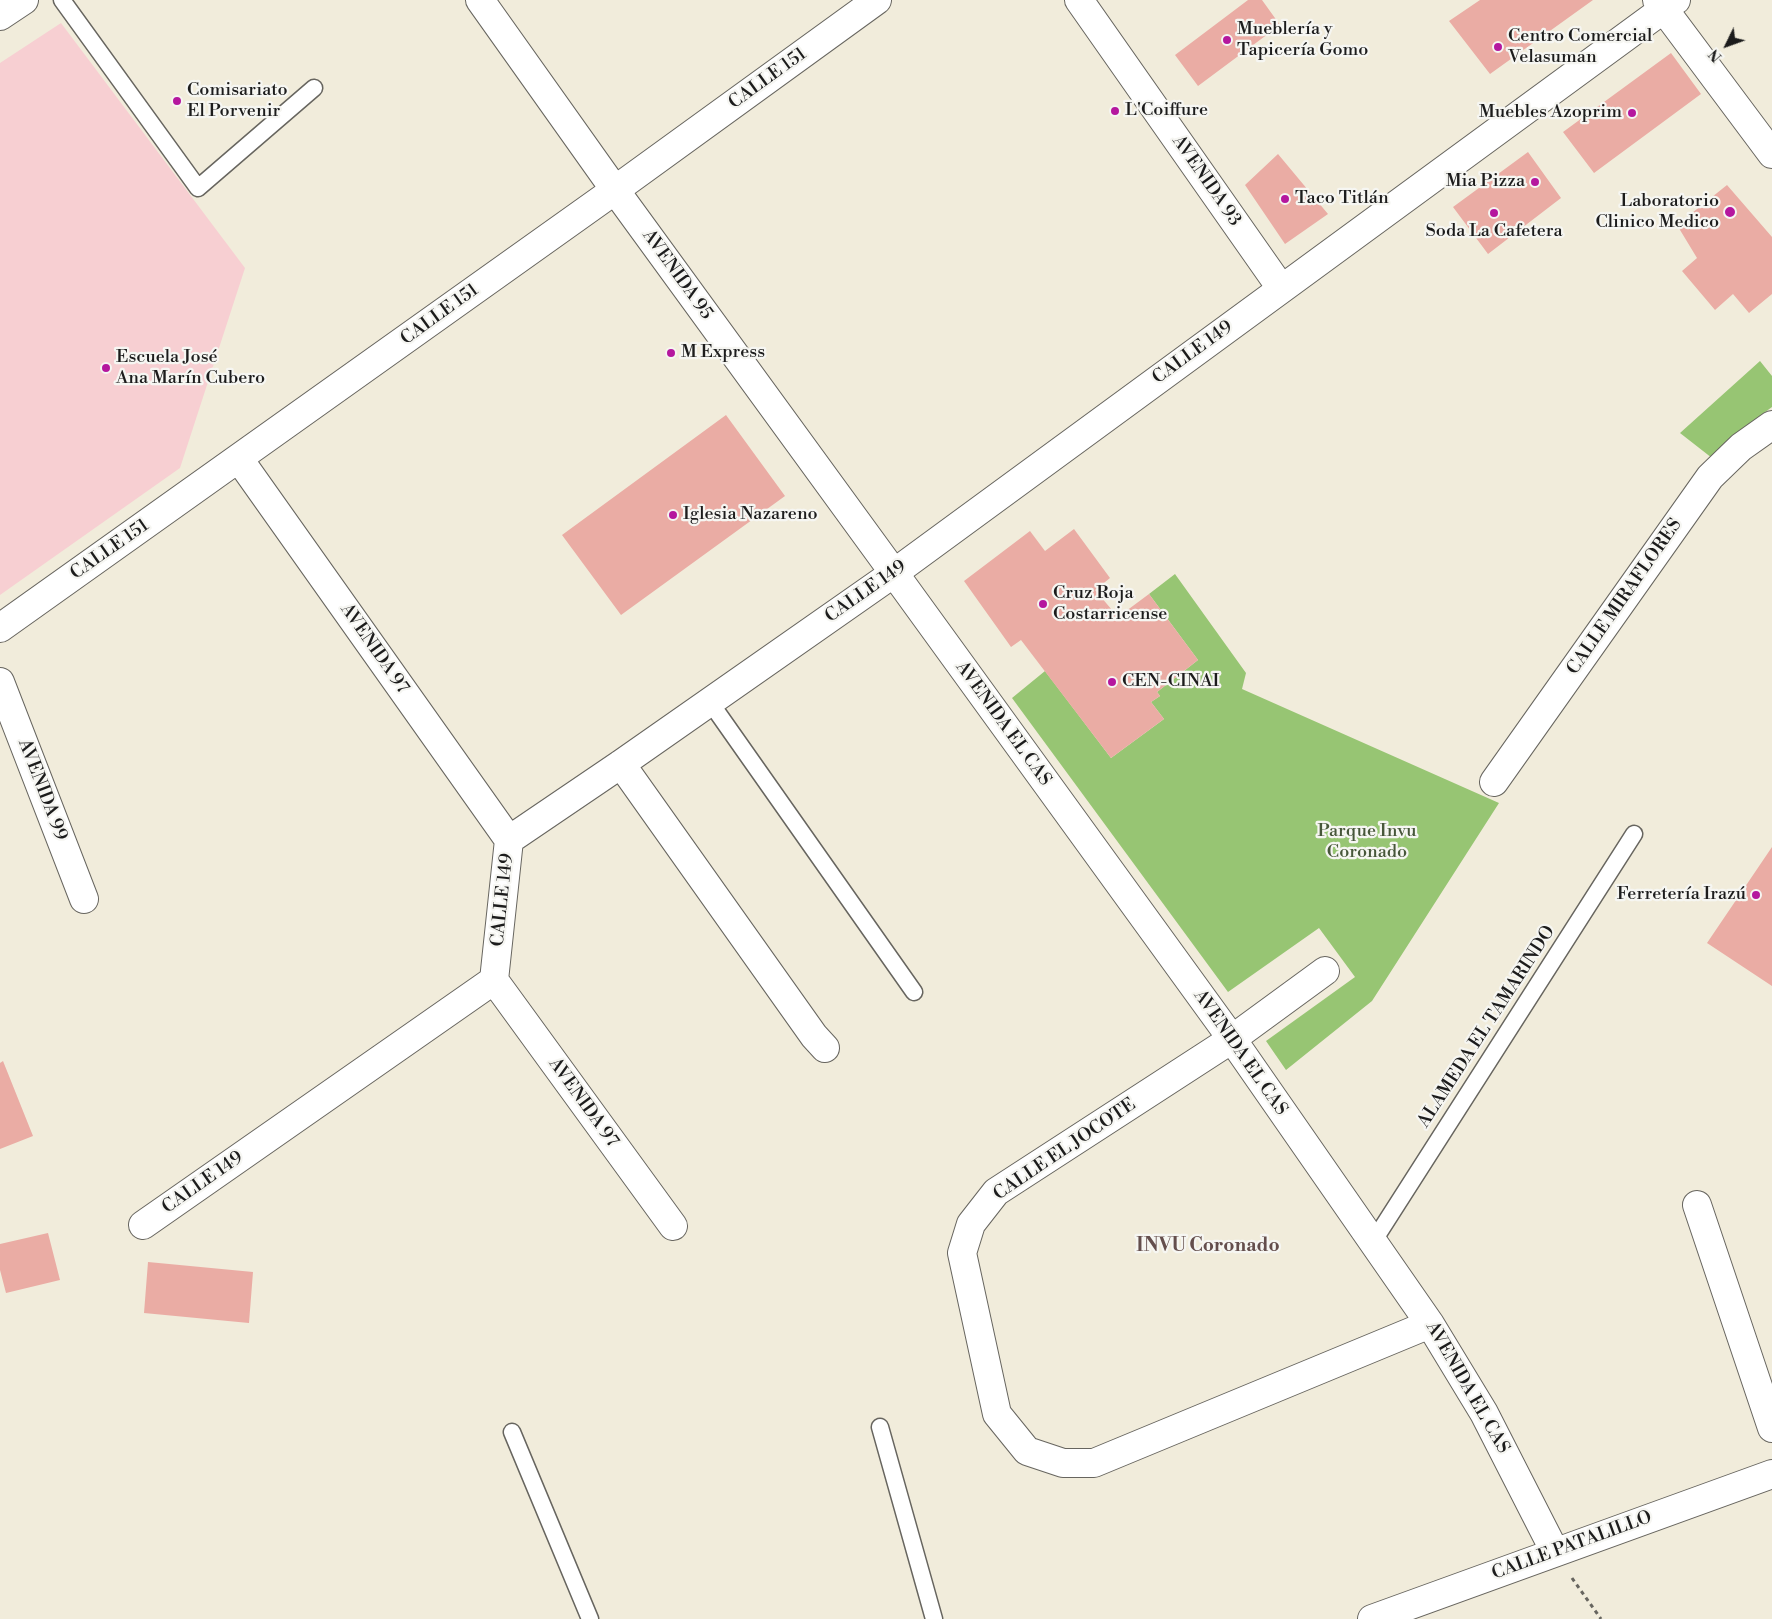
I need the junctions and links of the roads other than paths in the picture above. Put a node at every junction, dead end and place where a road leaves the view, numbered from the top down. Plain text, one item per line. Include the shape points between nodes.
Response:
1 (62, 0) edge
2 (480, 0) edge
3 (877, 0) edge
4 (1079, 0) edge
5 (1666, 3) edge
6 (314, 88) dead end
7 (1772, 154) edge
8 (615, 190) junction
9 (1282, 288) junction
10 (1772, 426) edge
11 (239, 459) junction
12 (894, 573) junction
13 (0, 628) edge
14 (0, 682) edge
15 (710, 702) junction
16 (621, 764) junction
17 (1494, 782) dead end
18 (1634, 834) dead end
19 (509, 840) junction
20 (84, 898) dead end
21 (1325, 971) dead end
22 (494, 980) junction
23 (914, 992) dead end
24 (1232, 1039) junction
25 (825, 1048) dead end
26 (1698, 1205) dead end
27 (143, 1225) dead end
28 (673, 1226) dead end
29 (1373, 1242) junction
30 (1430, 1324) junction
31 (880, 1427) dead end
32 (1772, 1428) edge
33 (512, 1432) dead end
34 (1772, 1474) edge
35 (1555, 1552) junction
36 (590, 1619) edge
37 (934, 1619) edge
38 (1372, 1619) edge

1 - 6 lane via 198,188
2 - 8 street, AVENIDA 95
3 - 8 street, CALLE 151
4 - 9 street, AVENIDA 93
5 - 7 street
5 - 9 street, CALLE 149
8 - 11 street, CALLE 151
8 - 12 street, AVENIDA 95
9 - 12 street, CALLE 149
10 - 17 street, CALLE MIRAFLORES via 1741,446 1710,478
11 - 13 street, CALLE 151
11 - 19 street, AVENIDA 97
12 - 15 street, CALLE 149
12 - 24 street, AVENIDA EL CAS
14 - 20 street, AVENIDA 99
15 - 16 street, CALLE 149
15 - 23 lane
16 - 19 street, CALLE 149
16 - 25 street
18 - 29 lane, ALAMEDA EL TAMARINDO
19 - 22 street, CALLE 149
21 - 24 street, CALLE EL JOCOTE
22 - 27 street, CALLE 149
22 - 28 street, AVENIDA 97
24 - 29 street, AVENIDA EL CAS
24 - 30 street, CALLE EL JOCOTE via 996,1192 971,1224 962,1253 997,1414 1027,1450 1063,1463 1094,1463
26 - 32 street
29 - 30 street, AVENIDA EL CAS
30 - 35 street, AVENIDA EL CAS via 1484,1412
31 - 37 lane
33 - 36 lane
34 - 35 street, CALLE PATALILLO
35 - 38 street, CALLE PATALILLO

